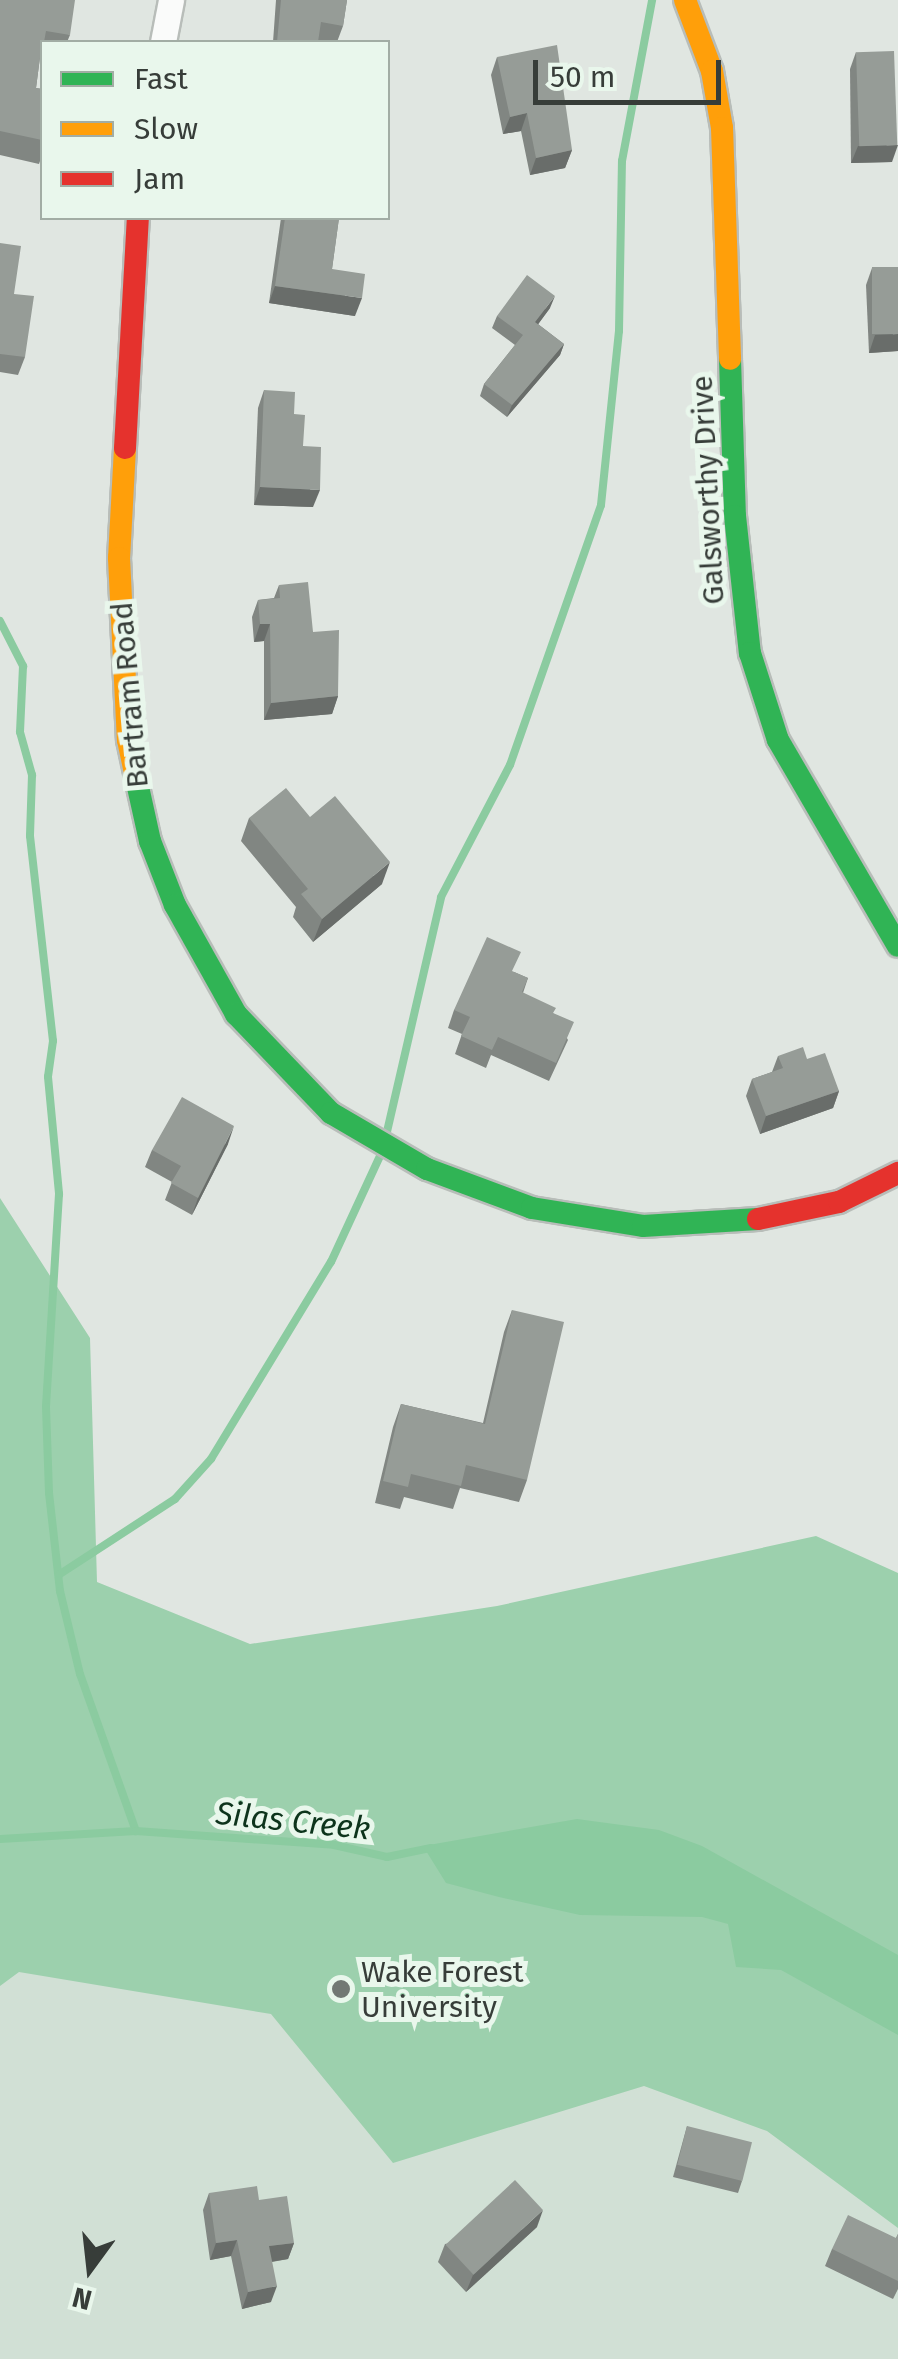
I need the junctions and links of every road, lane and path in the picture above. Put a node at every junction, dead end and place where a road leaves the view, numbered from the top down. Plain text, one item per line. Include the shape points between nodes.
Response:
1 (171, 0) edge
2 (685, 0) edge
3 (164, 40) edge
4 (138, 220) edge
5 (898, 946) edge
6 (898, 1173) edge

1 - 3 street
2 - 5 street, Galsworthy Drive via 712,71 722,128 735,516 750,653 778,740
4 - 6 street, Bartram Road via 119,558 128,740 145,822 169,890 204,966 236,1014 332,1113 428,1169 532,1208 643,1226 735,1224 840,1202

